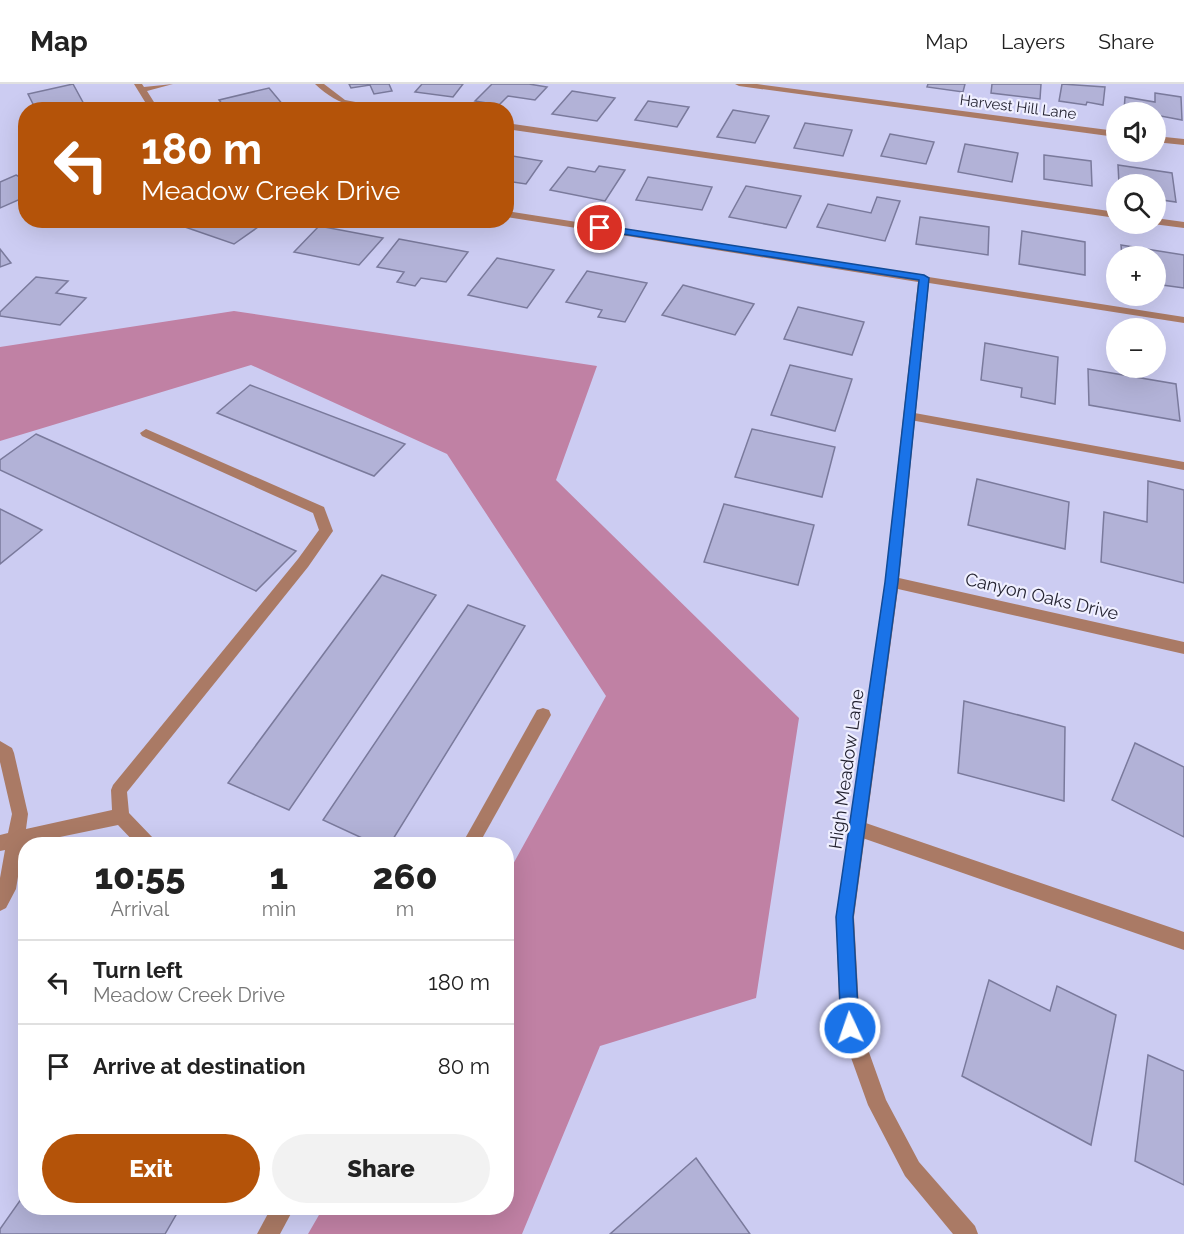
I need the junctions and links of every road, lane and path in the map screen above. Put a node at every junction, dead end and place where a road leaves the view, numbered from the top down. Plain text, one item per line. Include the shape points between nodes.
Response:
1 (169, 84) edge
2 (319, 84) edge
3 (739, 84) edge
4 (140, 87) edge
5 (150, 102) edge
6 (343, 102) edge
7 (514, 127) edge
8 (1106, 133) edge
9 (1166, 140) edge
10 (1184, 142) edge
11 (1106, 214) edge
12 (514, 215) edge
13 (1166, 223) edge
14 (1184, 225) edge
15 (924, 278) junction
16 (1184, 320) edge
17 (909, 416) junction
18 (146, 433) dead end
19 (1184, 466) edge
20 (891, 582) junction
21 (1184, 648) edge
22 (543, 715) dead end
23 (0, 748) edge
24 (121, 816) junction
25 (857, 828) junction
26 (30, 837) edge
27 (140, 837) edge
28 (475, 837) edge
29 (8, 842) edge
30 (0, 902) edge
31 (1184, 941) edge
32 (279, 1215) edge
33 (268, 1234) edge
34 (967, 1234) edge

1 - 4 street
2 - 6 street
3 - 8 street, Harvest Hill Lane
4 - 5 street
7 - 11 street
9 - 10 street
12 - 15 street
13 - 14 street
15 - 16 street
15 - 17 street, High Meadow Lane
17 - 19 street
17 - 20 street, High Meadow Lane
18 - 24 street via 319,510 326,531 119,790
20 - 21 street, Canyon Oaks Drive
20 - 25 street, High Meadow Lane
22 - 28 street
23 - 29 street via 6,753 20,814
24 - 26 street
24 - 27 street
25 - 31 street
25 - 34 street, High Meadow Lane via 844,917 850,1028 878,1105 912,1169
29 - 30 street via 8,889
32 - 33 street

